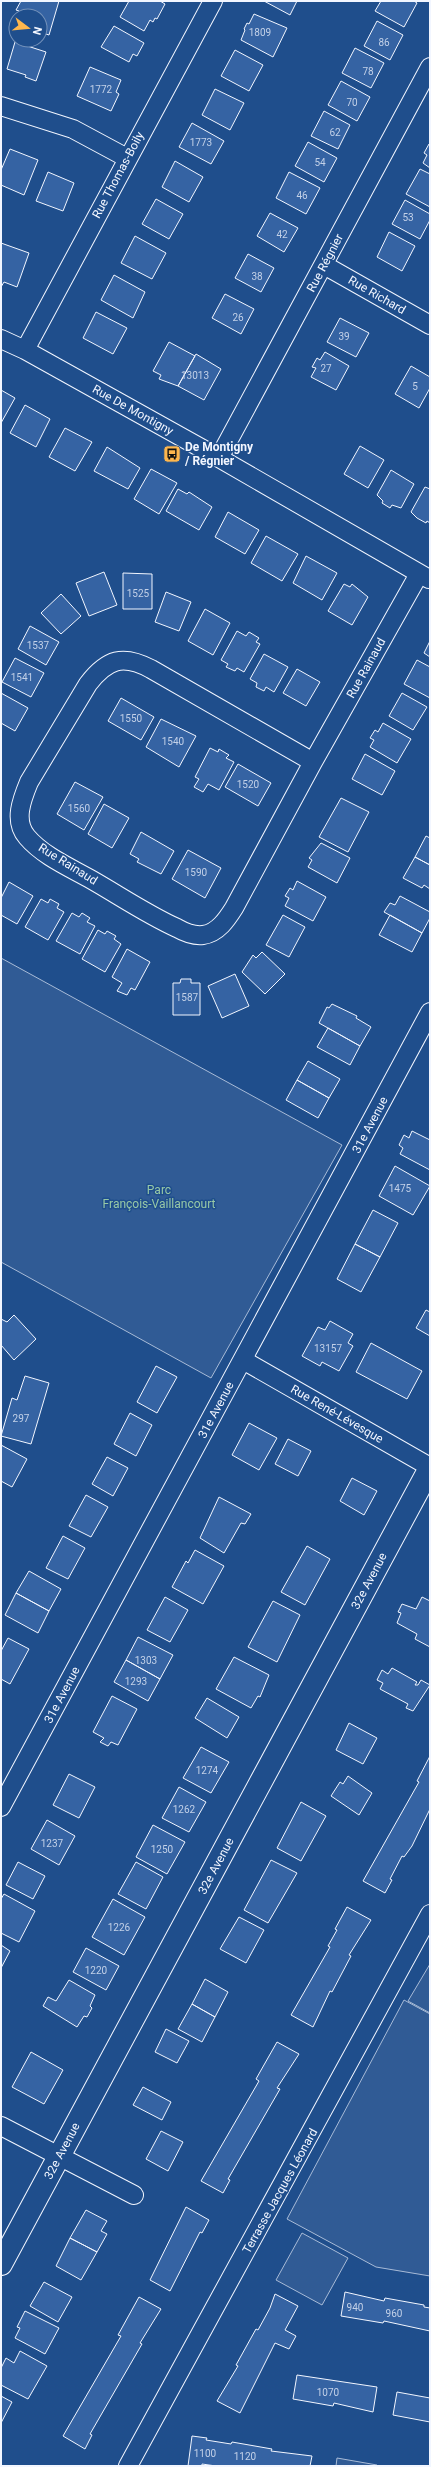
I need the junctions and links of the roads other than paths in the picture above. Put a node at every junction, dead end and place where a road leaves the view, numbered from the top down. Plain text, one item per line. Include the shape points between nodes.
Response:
1 (212, 1) edge
2 (430, 68) edge
3 (1, 106) edge
4 (127, 158) junction
5 (324, 265) junction
6 (430, 325) edge
7 (1, 339) edge
8 (25, 350) junction
9 (219, 458) junction
10 (424, 577) edge
11 (313, 762) junction
12 (430, 1012) edge
13 (243, 1360) junction
14 (430, 1467) edge
15 (1, 1807) edge
16 (430, 1914) edge
17 (1, 2126) edge
18 (59, 2157) junction
19 (134, 2195) dead end
20 (1, 2264) edge
21 (128, 2466) edge

1 - 4 street, Rue Thomas-Boily
2 - 5 street, Rue Régnier
3 - 4 street via 73,129
4 - 8 street, Rue Thomas-Boily
5 - 6 street, Rue Richard
5 - 9 street, Rue Régnier
7 - 8 street, Rue De Montigny
8 - 9 street, Rue De Montigny
9 - 10 street, Rue De Montigny
10 - 11 street, Rue Rainaud
11 - 11 street, Rue Rainaud via 234,908 216,930 203,935 189,934 171,926 45,852 26,836 19,816 29,782 88,684 98,671 110,663 123,660 138,662
12 - 13 street, 31e Avenue
13 - 14 street, Rue René-Lévesque
13 - 15 street, 31e Avenue
14 - 18 street, 32e Avenue
16 - 21 street, Terrasse Jacques Léonard
17 - 18 street
18 - 19 street
18 - 20 street, 32e Avenue

